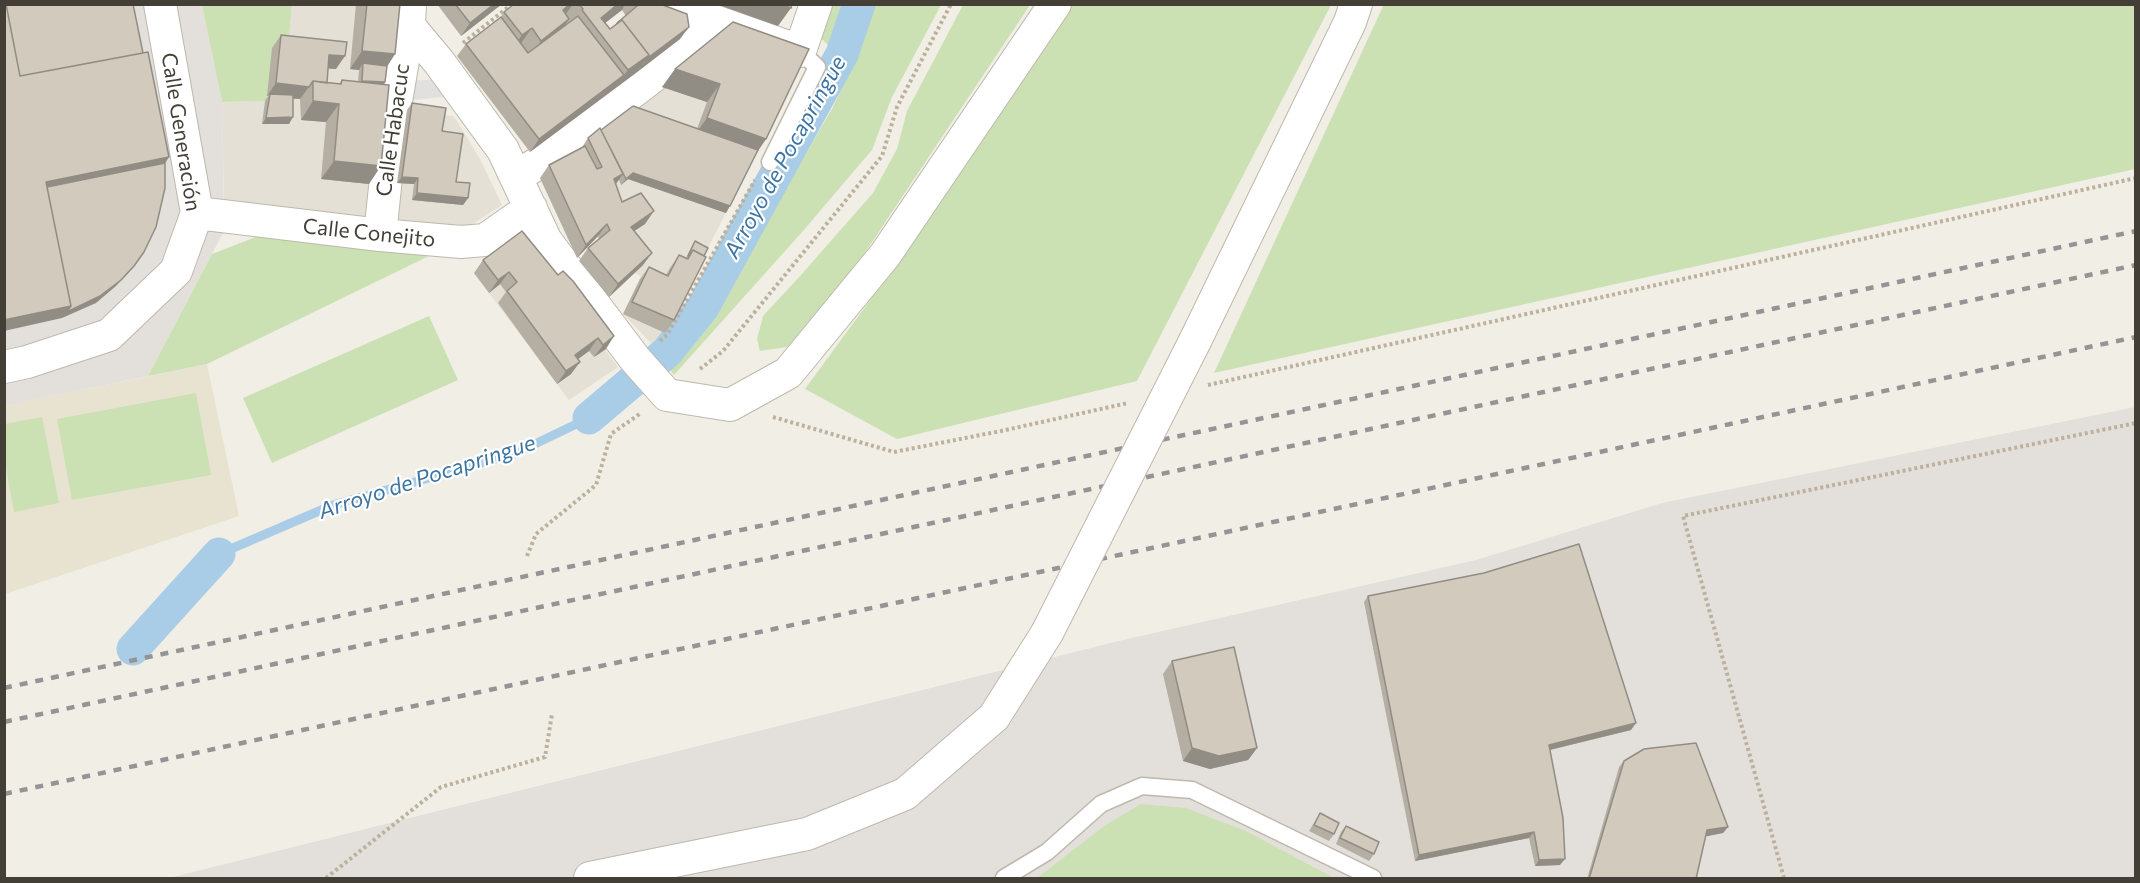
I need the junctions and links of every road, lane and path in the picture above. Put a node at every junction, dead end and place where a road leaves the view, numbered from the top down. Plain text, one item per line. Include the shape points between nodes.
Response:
1 (160, 4) edge
2 (512, 4) edge
3 (666, 4) edge
4 (816, 4) edge
5 (951, 4) edge
6 (1054, 4) edge
7 (1356, 4) edge
8 (409, 15) edge
9 (721, 24) junction
10 (800, 51) junction
11 (439, 62) junction
12 (770, 162) joint
13 (516, 177) junction
14 (2136, 178) edge
15 (531, 208) junction
16 (197, 213) junction
17 (380, 235) junction
18 (4, 367) edge
19 (648, 372) junction
20 (1199, 387) dead end
21 (1130, 402) dead end
22 (730, 405) junction
23 (2136, 423) edge
24 (527, 556) dead end
25 (552, 714) dead end
26 (326, 879) edge
27 (590, 879) edge
28 (1004, 879) edge
29 (1373, 879) edge
30 (1784, 879) edge

1 - 16 street, Calle Generación
2 - 11 path
3 - 9 street
4 - 10 street
5 - 19 path via 897,107 882,156 723,351
6 - 22 street via 885,255 788,373
7 - 27 street, bridge via 1195,341 1047,633 994,717 905,794 807,834
8 - 11 street
8 - 17 street, Calle Habacuc
9 - 10 street
9 - 13 street via 548,158
10 - 12 lane via 817,67
11 - 13 street via 502,150
12 - 19 path via 758,174
13 - 15 street
14 - 20 path
15 - 17 street, Calle Conejito via 485,240 460,242
15 - 19 street via 546,241
16 - 17 street, Calle Conejito
16 - 18 street, Calle Generación via 176,271 109,335
19 - 22 street
19 - 24 path via 612,434 596,485 536,534
21 - 22 path via 894,452
23 - 30 path via 1683,516
25 - 26 path via 545,757 441,787
28 - 29 lane via 1047,852 1101,804 1142,786 1192,790

